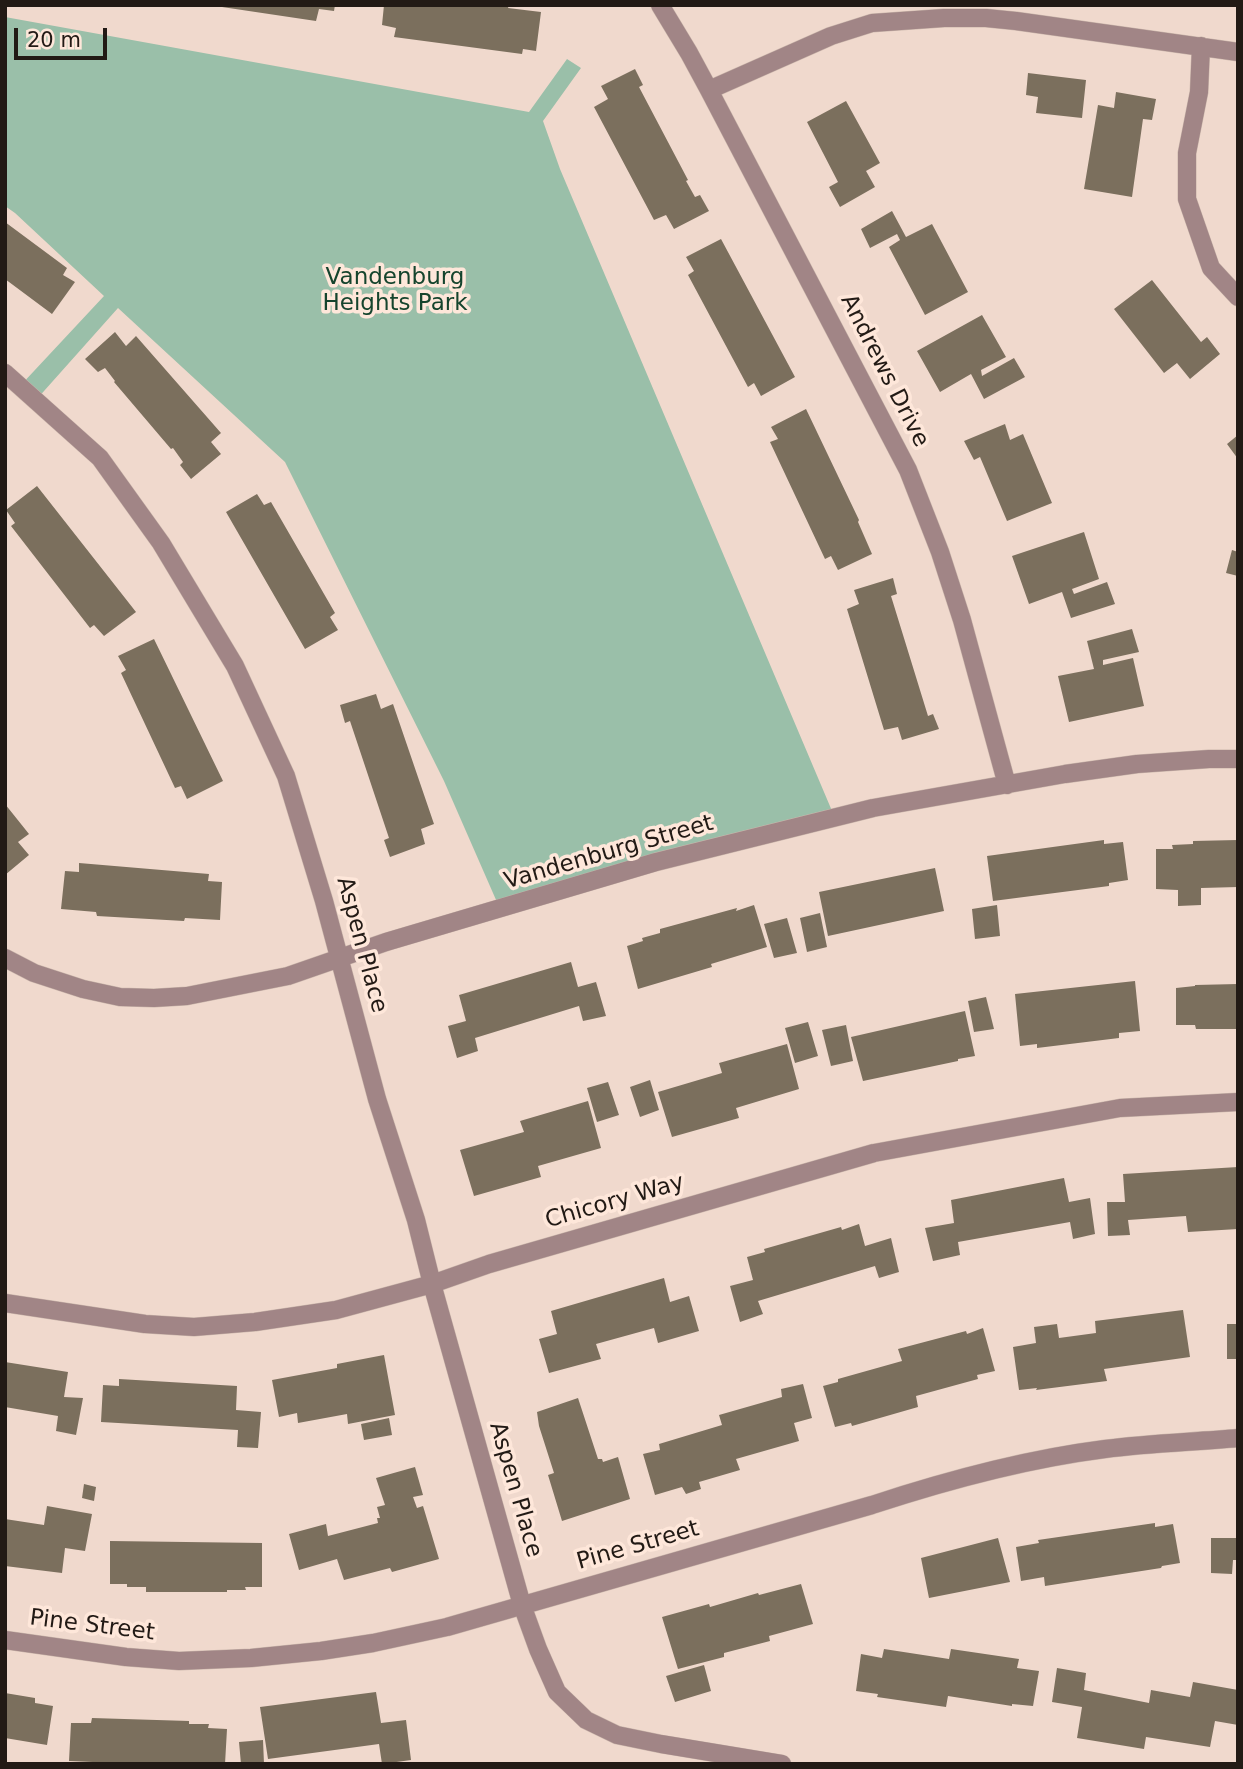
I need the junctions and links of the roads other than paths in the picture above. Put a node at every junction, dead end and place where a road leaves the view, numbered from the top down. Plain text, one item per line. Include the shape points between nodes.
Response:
1 (660, 5) edge
2 (1201, 46) junction
3 (1238, 52) edge
4 (709, 90) junction
5 (1238, 298) edge
6 (5, 373) edge
7 (1238, 758) edge
8 (1007, 785) junction
9 (5, 958) edge
10 (339, 958) junction
11 (1238, 1102) edge
12 (432, 1284) junction
13 (5, 1303) edge
14 (1238, 1438) edge
15 (522, 1605) junction
16 (5, 1640) edge
17 (782, 1764) edge

1 - 4 street, Andrews Drive
2 - 3 street
2 - 4 street via 986,18 872,23 831,36
2 - 5 street via 1199,92 1187,153 1187,199 1211,268
4 - 8 street, Andrews Drive via 908,470 962,620
6 - 10 street, Aspen Place via 100,458 161,543 235,666 286,776
7 - 8 street, Vandenburg Street via 1137,764
8 - 10 street, Vandenburg Street via 873,808 656,862
9 - 10 street, Vandenburg Street via 83,989 154,998 288,976
10 - 12 street, Aspen Place
11 - 12 street, Chicory Way via 1120,1108 874,1153
12 - 13 street, Chicory Way via 336,1310 194,1326
12 - 15 street, Aspen Place
14 - 15 street, Pine Street via 1105,1448 1000,1468
15 - 16 street, Pine Street via 373,1643 251,1658 179,1661
15 - 17 street, Aspen Place via 557,1692 586,1720 618,1735

